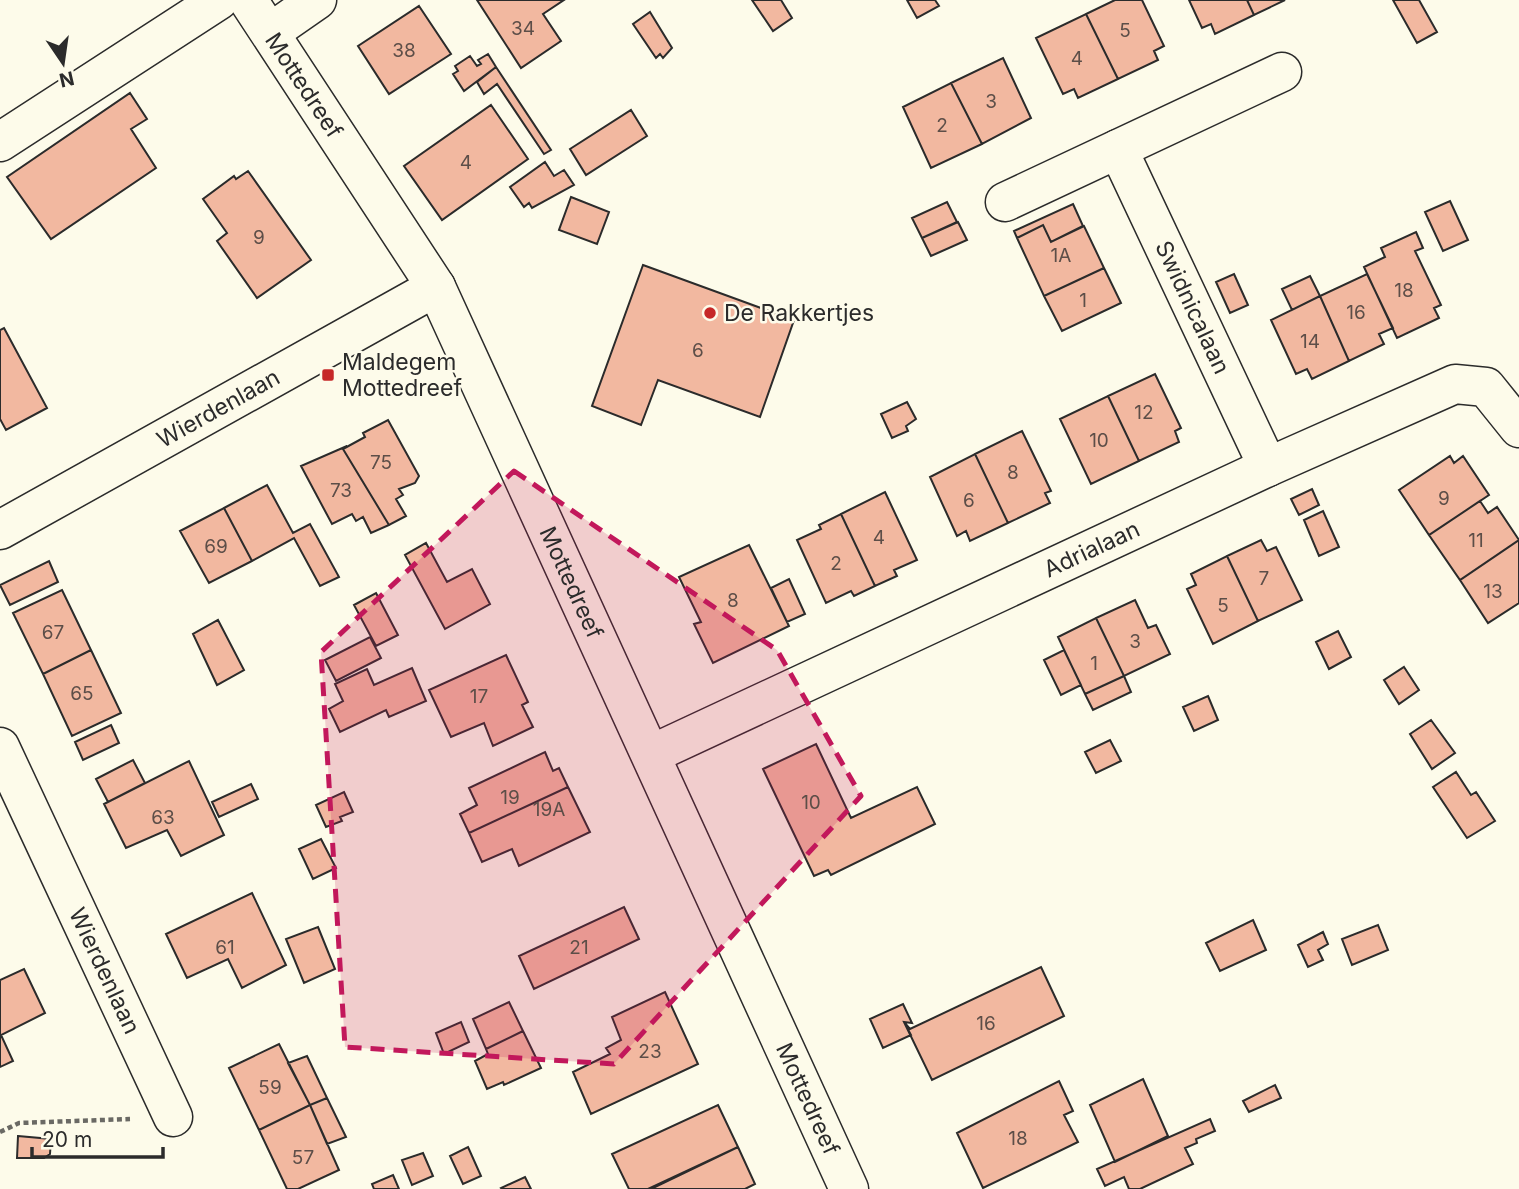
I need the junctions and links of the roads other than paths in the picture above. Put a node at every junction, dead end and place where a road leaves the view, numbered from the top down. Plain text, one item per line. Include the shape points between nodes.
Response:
1 (219, 0) edge
2 (248, 0) edge
3 (317, 0) edge
4 (271, 32) junction
5 (1282, 72) dead end
6 (0, 142) edge
7 (1118, 149) junction
8 (1005, 202) dead end
9 (436, 287) junction
10 (1519, 428) edge
11 (1268, 467) junction
12 (0, 530) edge
13 (0, 747) edge
14 (652, 754) junction
15 (173, 1117) road end
16 (849, 1189) edge

1 - 6 street
2 - 4 street, Mottedreef
3 - 4 street
4 - 9 street, Mottedreef
5 - 7 street
7 - 8 street
7 - 11 street, Swidnicalaan
9 - 12 street, Wierdenlaan
9 - 14 street, Mottedreef
10 - 11 street, Adrialaan via 1486,387 1455,384
11 - 14 street, Adrialaan
13 - 15 street, Wierdenlaan
14 - 16 street, Mottedreef

